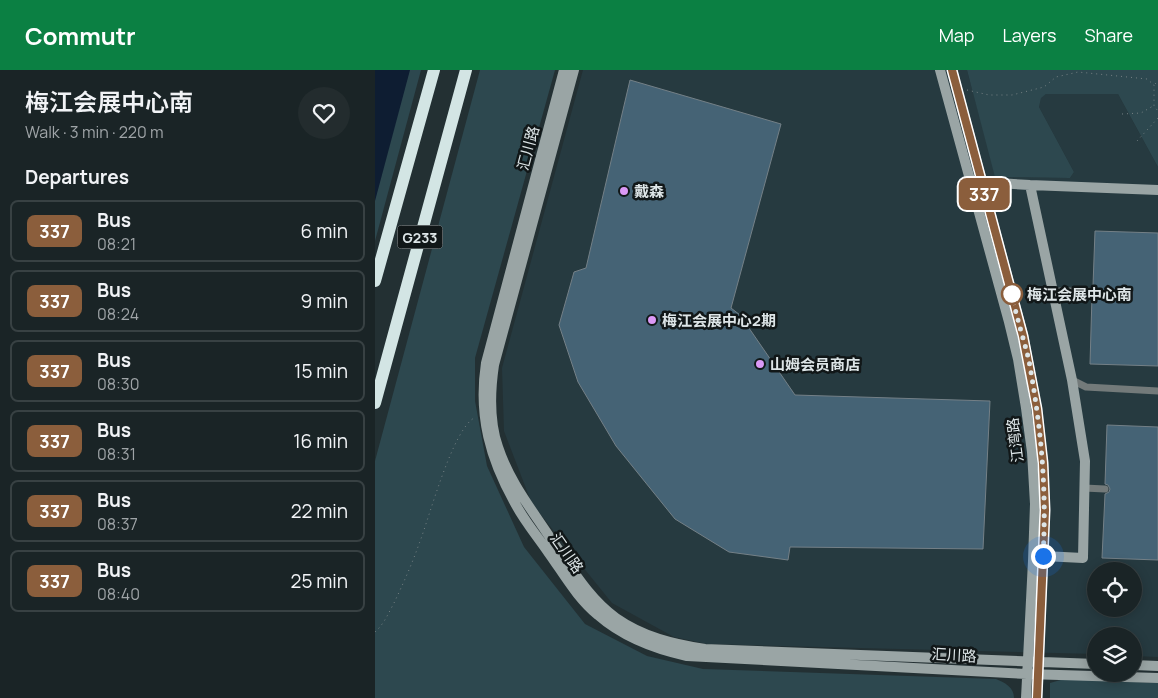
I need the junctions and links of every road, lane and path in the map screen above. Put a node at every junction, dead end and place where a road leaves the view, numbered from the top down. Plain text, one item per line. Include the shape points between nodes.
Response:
1 (433, 70) edge
2 (466, 70) edge
3 (564, 70) edge
4 (573, 70) edge
5 (940, 70) edge
6 (952, 70) edge
7 (1158, 81) edge
8 (1154, 85) junction
9 (957, 88) junction
10 (1154, 106) junction
11 (1158, 111) edge
12 (1122, 114) dead end
13 (1158, 118) edge
14 (1137, 141) dead end
15 (981, 182) junction
16 (1031, 185) junction
17 (1158, 190) edge
18 (375, 281) edge
19 (1053, 291) junction
20 (1093, 292) dead end
21 (1072, 380) junction
22 (1158, 390) edge
23 (375, 403) edge
24 (484, 414) junction
25 (1084, 488) junction
26 (1105, 489) dead end
27 (1043, 556) junction
28 (375, 632) edge
29 (1033, 662) junction
30 (1087, 664) edge
31 (1142, 665) edge
32 (1158, 666) edge
33 (1027, 674) junction
34 (1038, 674) junction
35 (1158, 678) edge
36 (1025, 698) edge
37 (1037, 698) edge

1 - 18 highway, G233
2 - 23 highway, G233
3 - 24 street, 汇川路 via 486,363
4 - 29 street, 汇川路 via 494,365 491,404 493,425 504,463 525,501 587,591 616,618 641,632 686,646
5 - 29 street, 江湾路 via 1009,322 1026,408 1035,504
6 - 9 street, 江湾路
7 - 8 path
8 - 9 path via 1147,79 1078,72 1056,76 1044,87 1012,95
8 - 10 path
9 - 15 street, 江湾路
10 - 11 path
10 - 12 path via 1141,113
13 - 14 path
15 - 16 street
15 - 27 street, 江湾路 via 1023,336 1033,386 1043,463
16 - 17 street
16 - 19 street
19 - 20 street
19 - 21 street
21 - 22 street via 1086,387
21 - 25 street via 1085,461
24 - 28 path via 471,420 461,433 398,595 382,626
24 - 33 street, 汇川路 via 493,456 503,480 580,598 613,627 643,643 687,656
25 - 26 street
25 - 27 street via 1083,558
27 - 29 street, 江湾路
29 - 30 street, 汇川路
29 - 33 street, 江湾路
29 - 34 street, 江湾路
31 - 32 street
33 - 34 street, 汇川路
33 - 36 street, 江湾路
34 - 35 street, 汇川路
34 - 37 street, 江湾路

